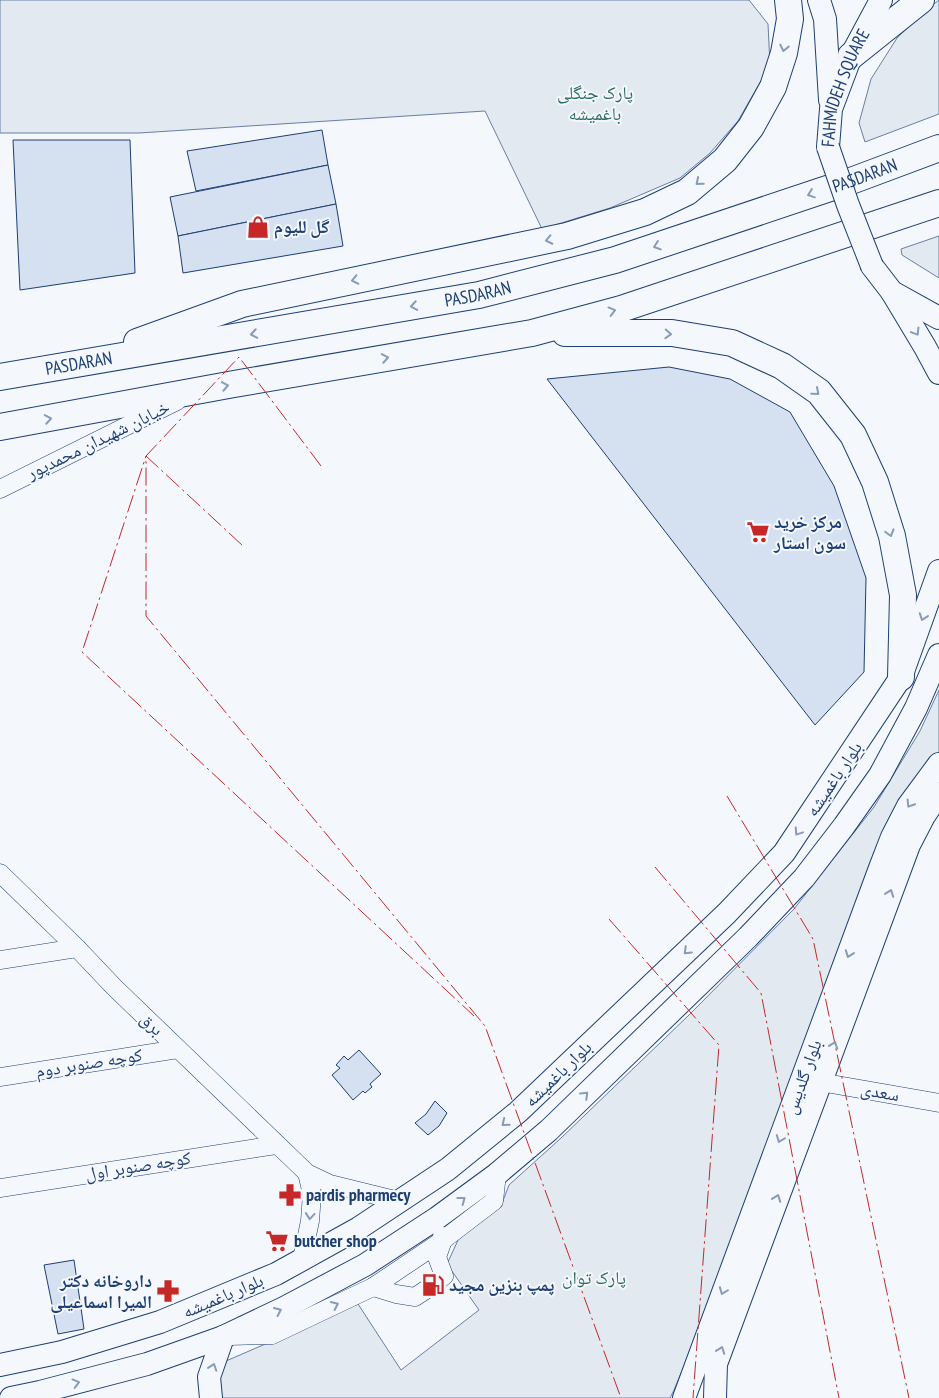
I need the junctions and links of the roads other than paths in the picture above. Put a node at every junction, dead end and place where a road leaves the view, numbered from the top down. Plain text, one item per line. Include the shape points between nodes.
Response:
1 (788, 0) edge
2 (819, 0) edge
3 (881, 0) edge
4 (921, 0) edge
5 (851, 56) junction
6 (831, 109) junction
7 (939, 131) edge
8 (939, 148) edge
9 (851, 181) junction
10 (939, 203) edge
11 (939, 210) edge
12 (905, 215) junction
13 (892, 292) junction
14 (939, 318) edge
15 (532, 333) junction
16 (74, 365) junction
17 (939, 373) edge
18 (0, 377) edge
19 (196, 391) junction
20 (0, 428) edge
21 (0, 488) edge
22 (939, 572) edge
23 (939, 655) edge
24 (901, 677) junction
25 (939, 764) edge
26 (939, 794) edge
27 (0, 873) edge
28 (78, 948) junction
29 (0, 960) edge
30 (178, 1049) junction
31 (0, 1077) edge
32 (812, 1078) junction
33 (939, 1103) edge
34 (276, 1144) junction
35 (307, 1173) junction
36 (497, 1174) junction
37 (0, 1188) edge
38 (399, 1201) junction
39 (437, 1218) junction
40 (443, 1240) junction
41 (302, 1259) junction
42 (373, 1287) junction
43 (223, 1336) junction
44 (0, 1366) edge
45 (11, 1398) edge
46 (211, 1398) edge
47 (684, 1398) edge
48 (715, 1398) edge

1 -> 16 highway via 790,20 773,87 751,127 725,160 687,192 646,212 567,236 242,304
2 - 6 main road via 825,19
3 - 5 main road, FAHMIDEH SQUARE
4 - 5 highway
5 - 6 main road, FAHMIDEH SQUARE
6 - 13 main road, FAHMIDEH SQUARE, bridge via 828,147 872,266
7 - 9 highway
8 - 9 highway, PASDARAN
9 -> 16 highway, PASDARAN via 615,260 479,295
10 - 12 highway
11 - 12 highway
15 -> 12 highway via 621,308
13 - 14 main road, FAHMIDEH SQUARE
13 -> 17 main road
19 -> 15 highway
15 -> 24 highway via 672,333 732,343 782,366 819,392 853,435 874,482 892,536 903,594
16 - 18 highway, PASDARAN
20 -> 19 highway
19 - 21 street, خیابان شهیدان محمدپور
22 -> 24 main road, بلوار باغمیشه
36 -> 23 main road, بلوار باغمیشه via 549,1130 748,937 804,878 880,775 916,708
24 -> 38 main road, بلوار باغمیشه via 784,853 739,900 518,1112 448,1169
25 -> 32 main road, بلوار گلدیس via 908,806 892,837
32 -> 26 main road, بلوار گلدیس via 910,845
27 - 28 street, برق
28 - 29 street
28 - 30 street, برق
30 - 31 street, کوچه صنوبر دوم
30 - 34 street, برق
32 - 33 street, سعدی
32 -> 47 main road, بلوار گلدیس
48 -> 32 main road, بلوار گلدیس via 716,1364
34 - 35 street, برق
34 - 37 street, کوچه صنوبر اول
35 - 38 street, برق via 330,1184
35 -> 41 street via 312,1194
39 -> 36 main road, بلوار باغمیشه
36 - 40 street via 494,1201
38 - 41 main road, بلوار باغمیشه via 359,1228
39 - 40 street
43 -> 39 main road, بلوار باغمیشه via 365,1265
40 - 42 street
40 - 42 street via 437,1257 444,1276 433,1285 415,1297
41 - 44 main road, بلوار باغمیشه via 276,1274 160,1322 62,1352
43 -> 42 street via 272,1335
45 -> 43 main road, بلوار باغمیشه via 148,1364
46 -> 43 main road via 209,1376

